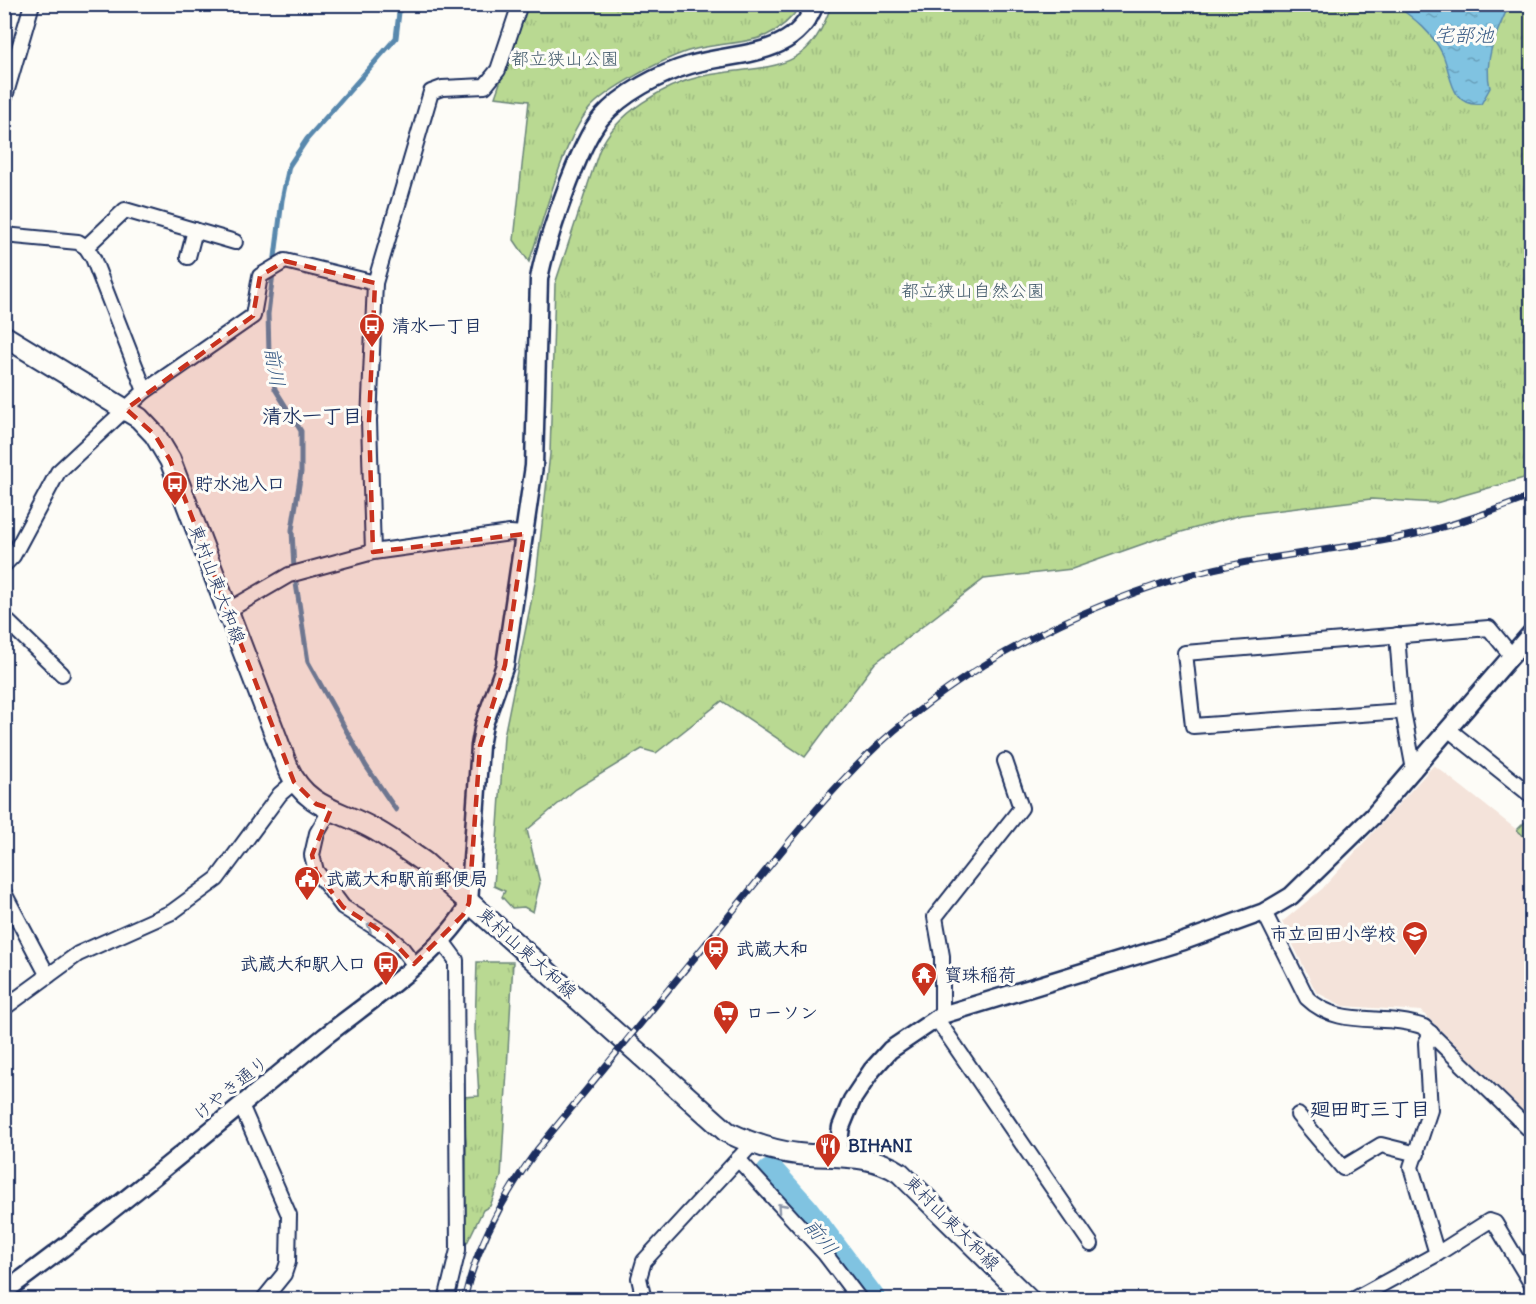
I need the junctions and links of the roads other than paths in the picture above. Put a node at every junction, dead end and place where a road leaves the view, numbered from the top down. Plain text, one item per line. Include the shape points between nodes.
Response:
1 (32, 4) edge
2 (520, 4) edge
3 (815, 4) edge
4 (4, 100) edge
5 (195, 230) junction
6 (4, 235) edge
7 (235, 242) dead end
8 (86, 248) junction
9 (188, 256) dead end
10 (375, 283) junction
11 (4, 336) edge
12 (145, 391) junction
13 (126, 409) junction
14 (524, 534) junction
15 (373, 552) junction
16 (4, 565) edge
17 (227, 611) junction
18 (4, 618) edge
19 (1532, 632) edge
20 (1397, 635) junction
21 (1511, 655) junction
22 (62, 674) dead end
23 (1403, 711) junction
24 (1448, 729) junction
25 (1005, 761) dead end
26 (1414, 770) junction
27 (294, 782) junction
28 (1532, 796) edge
29 (331, 809) junction
30 (4, 893) edge
31 (469, 903) junction
32 (1264, 912) junction
33 (442, 941) junction
34 (414, 964) junction
35 (48, 976) junction
36 (4, 1008) edge
37 (939, 1017) junction
38 (1431, 1033) junction
39 (241, 1105) junction
40 (1298, 1115) dead end
41 (1532, 1132) edge
42 (752, 1144) junction
43 (1417, 1154) junction
44 (837, 1156) junction
45 (738, 1159) junction
46 (1091, 1244) dead end
47 (1437, 1254) junction
48 (1532, 1284) edge
49 (4, 1292) edge
50 (262, 1299) edge
51 (446, 1299) edge
52 (644, 1299) edge
53 (860, 1299) edge
54 (1029, 1299) edge
55 (1353, 1299) edge

1 - 4 street
2 - 10 street via 498,70 485,86 431,92
3 - 14 street via 800,29 772,49 700,62 674,71 615,104 591,132 570,182 539,279 536,442
5 - 7 street
5 - 8 street via 125,210
5 - 9 street
6 - 8 street via 78,242
8 - 12 street
10 - 12 street via 285,261 260,276 253,316
10 - 15 street via 369,421
11 - 13 main road, 東村山東大和線
12 - 13 street
13 - 16 street via 58,472 13,556
13 - 17 main road, 東村山東大和線 via 154,435 170,460
14 - 15 street
14 - 31 street via 505,665 480,746
15 - 17 street via 289,575
17 - 27 main road, 東村山東大和線
18 - 22 street
19 - 21 street
20 - 21 street via 1489,628
20 - 23 street
20 - 23 street via 1185,653 1193,726
21 - 24 street
23 - 26 street
24 - 26 street
24 - 28 street
25 - 37 street via 1021,808 935,917 942,956
26 - 32 street via 1323,868 1291,896
27 - 29 main road, 東村山東大和線 via 316,804
27 - 35 street via 280,794 217,879 172,912 78,954
29 - 31 main road, 東村山東大和線 via 376,830 424,862
34 -> 29 street via 402,947 344,907 316,871 312,855 317,833
30 - 35 street
31 - 33 street, けやき通り via 455,928
31 - 42 main road, 東村山東大和線 via 704,1113
32 - 37 street via 1184,941
32 - 38 street via 1306,998 1316,1007 1351,1019 1414,1023
33 - 34 street, けやき通り
33 - 51 street via 456,960 458,1250
34 - 39 street, けやき通り
35 - 36 street
37 - 44 street via 890,1050 872,1070 852,1100 841,1127
37 - 46 street
38 - 41 street
38 - 43 street via 1426,1043 1430,1110
39 - 49 street, けやき通り
39 - 50 street via 289,1215 288,1262 284,1274
40 - 43 street via 1343,1168 1381,1145
42 - 44 main road, 東村山東大和線
42 - 45 street
43 - 47 street via 1412,1167
44 - 54 main road, 東村山東大和線 via 885,1162 900,1173
45 - 52 street via 644,1261 639,1278
53 -> 45 street via 825,1254
47 - 48 street via 1490,1221 1495,1223
47 - 55 street

